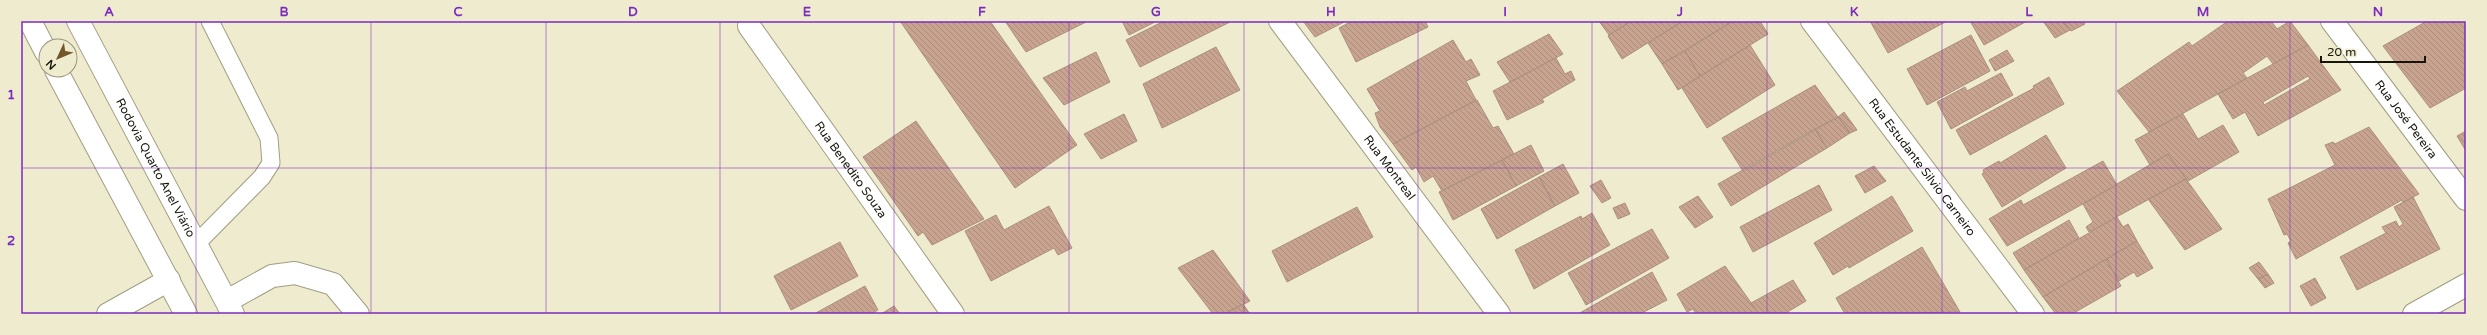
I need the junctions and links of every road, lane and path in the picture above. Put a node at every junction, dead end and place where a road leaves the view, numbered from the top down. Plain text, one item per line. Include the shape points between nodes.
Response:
1 (30, 21) edge
2 (78, 21) edge
3 (210, 21) edge
4 (1280, 21) edge
5 (1812, 21) edge
6 (2332, 21) edge
7 (749, 26) dead end
8 (39, 38) edge
9 (60, 78) edge
10 (2466, 199) edge
11 (196, 244) junction
12 (169, 280) junction
13 (2466, 285) edge
14 (230, 308) edge
15 (108, 314) edge
16 (186, 314) edge
17 (358, 314) edge
18 (953, 314) edge
19 (1499, 314) edge
20 (2033, 314) edge
21 (2414, 314) edge

1 - 8 main road
2 - 11 main road, Rodovia Quarto Anel Viário
3 - 11 lane via 269,138 271,163 262,177
4 - 19 main road, Rua Montreal
5 - 20 main road, Rua Estudante Silvio Carneiro
6 - 10 main road, Rua José Pereira
7 - 18 main road, Rua Benedito Souza
9 - 12 main road
11 - 14 main road, Rodovia Quarto Anel Viário
12 - 15 main road
12 - 16 main road
13 - 21 main road
14 - 17 main road via 272,276 295,273 333,284

